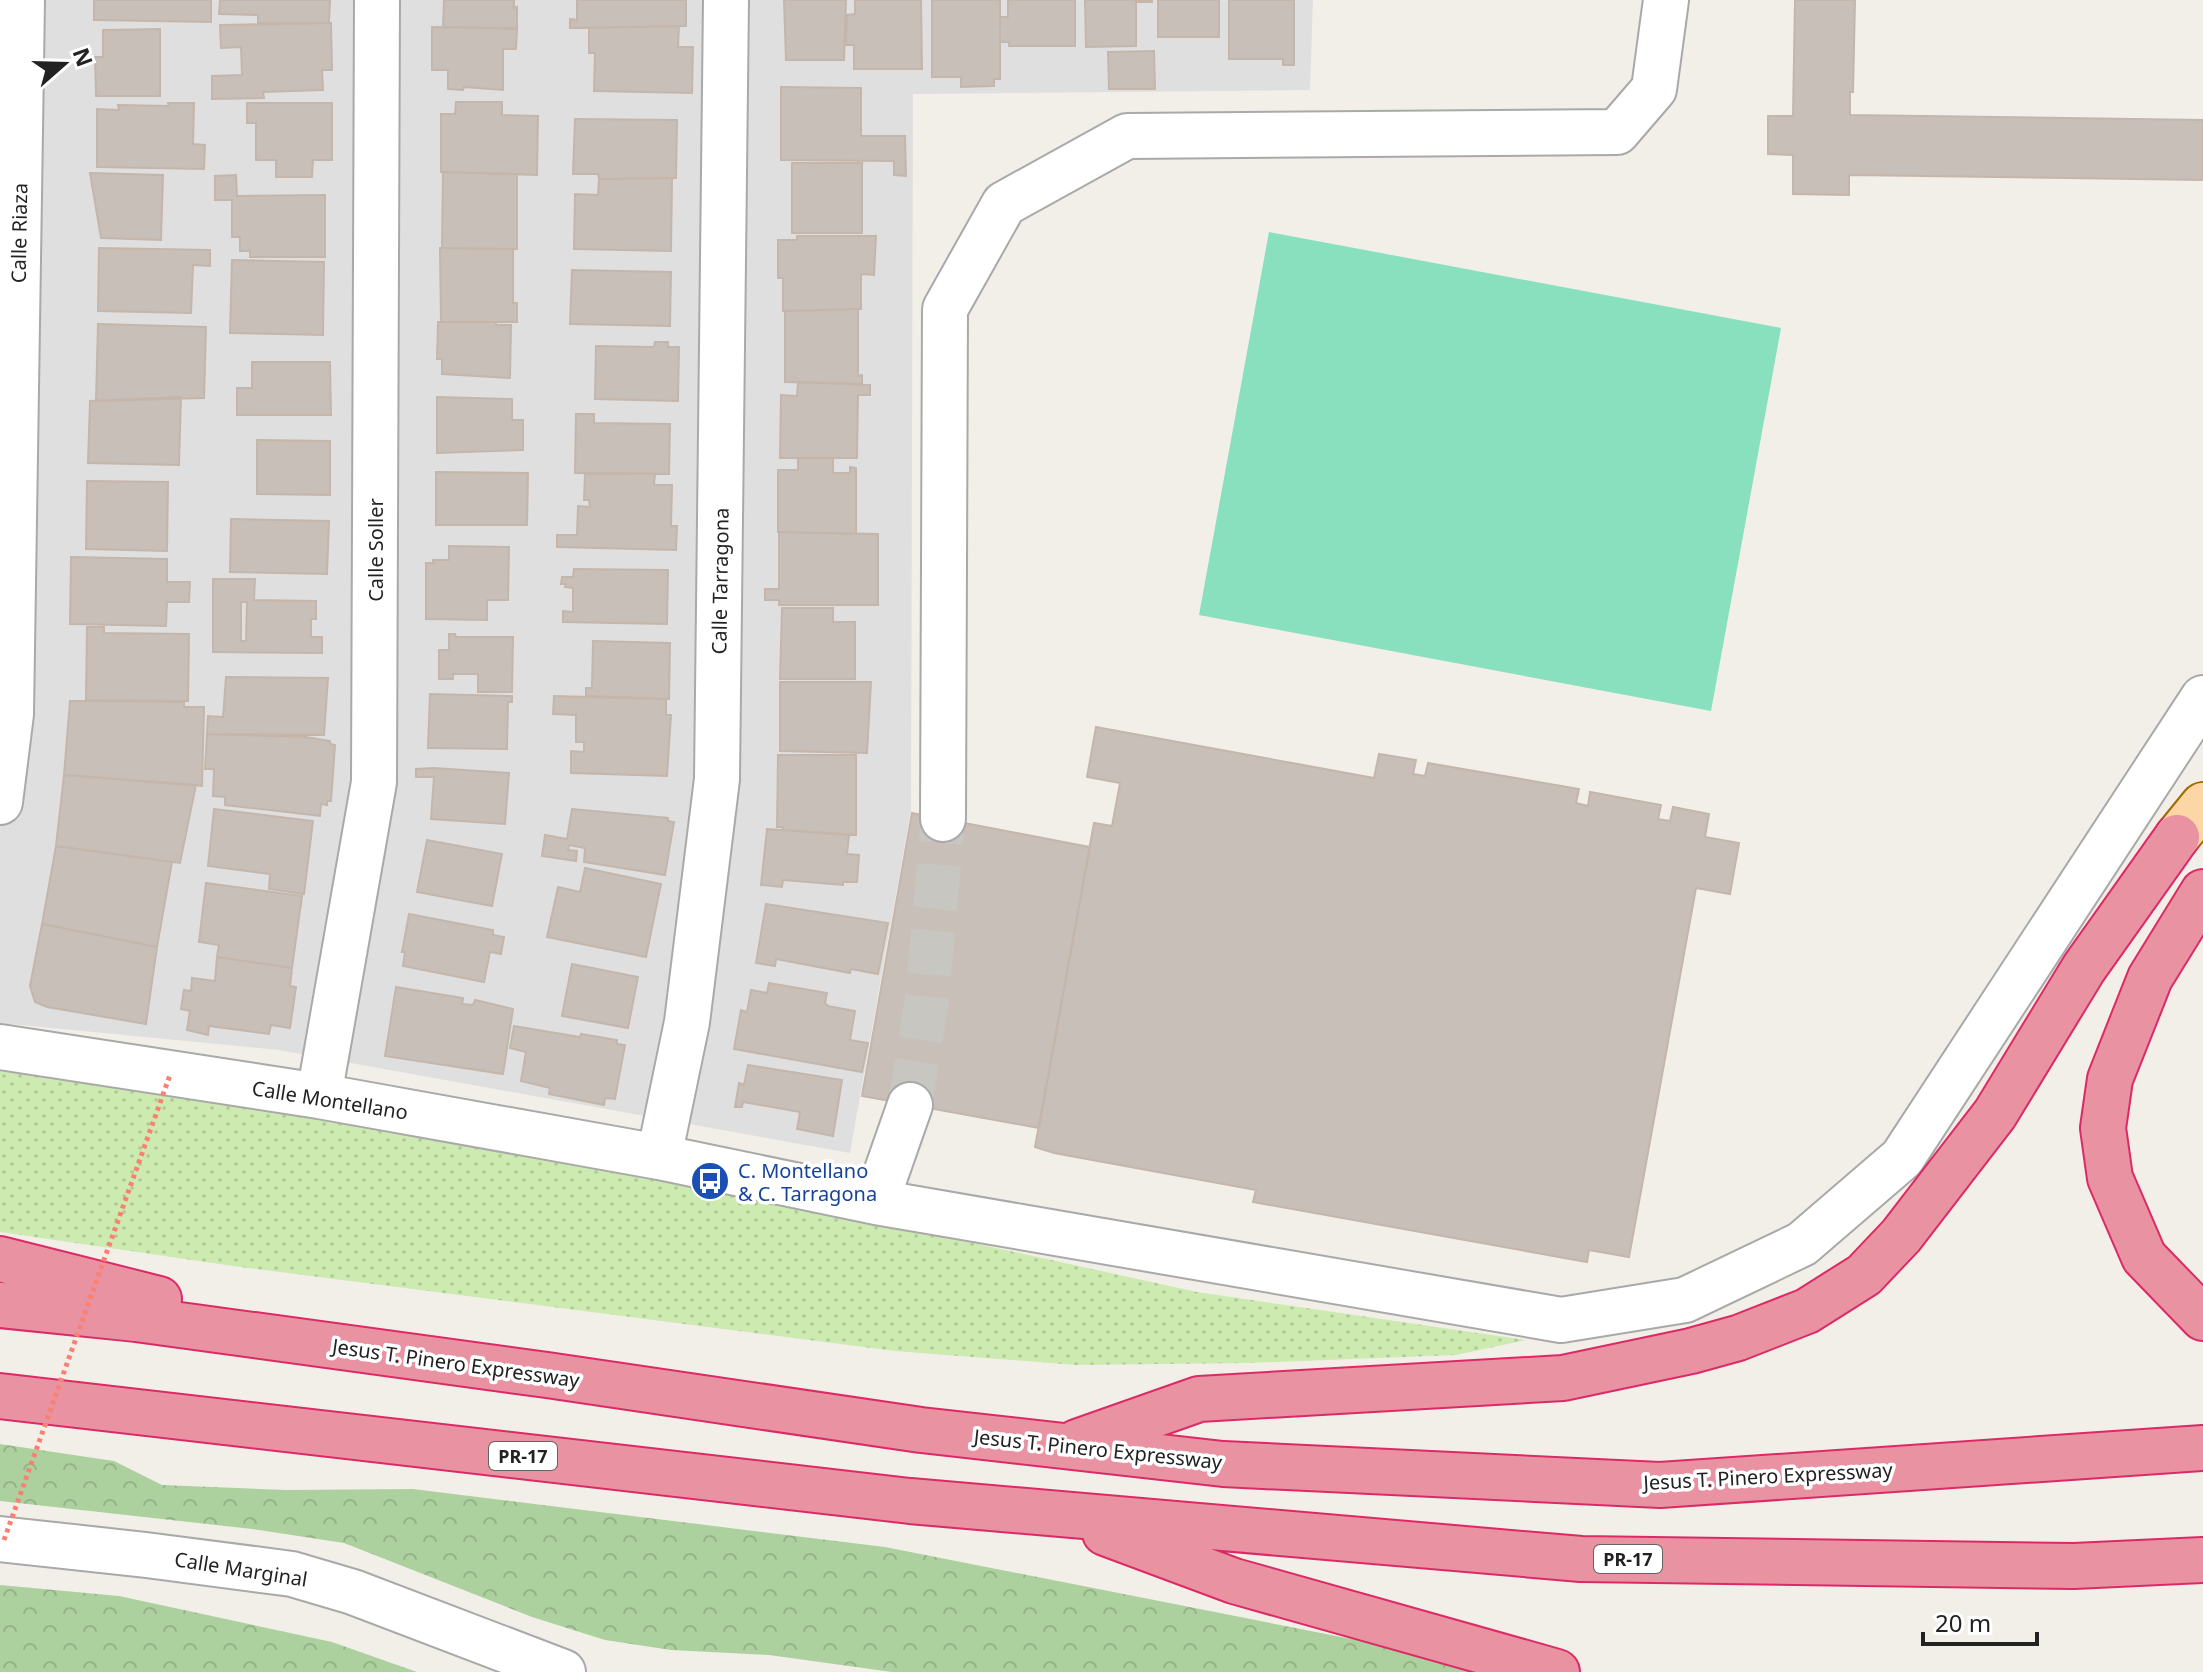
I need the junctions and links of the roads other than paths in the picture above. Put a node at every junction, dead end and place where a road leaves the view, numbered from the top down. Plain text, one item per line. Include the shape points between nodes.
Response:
1 (22, 0) edge
2 (377, 0) edge
3 (726, 0) edge
4 (1666, 0) edge
5 (2203, 698) edge
6 (0, 802) edge
7 (943, 819) tunnel mouth
8 (2190, 821) edge
9 (2203, 892) edge
10 (0, 1047) edge
11 (319, 1096) junction
12 (910, 1105) tunnel mouth
13 (659, 1157) junction
14 (876, 1202) junction
15 (0, 1259) edge
16 (0, 1305) edge
17 (2203, 1318) edge
18 (355, 1349) junction
19 (0, 1396) edge
20 (1067, 1446) junction
21 (2203, 1448) edge
22 (1054, 1513) junction
23 (2, 1540) edge
24 (2203, 1560) edge
25 (563, 1672) edge
26 (1557, 1672) edge

1 - 6 street, Calle Riaza via 11,714
2 - 11 street, Calle Soller via 374,782
3 - 13 street, Calle Tarragona via 717,779 687,1022
4 - 7 street via 1654,89 1617,132 1127,136 1004,204 945,309
5 - 14 street, Calle Montellano via 1902,1158 1802,1244 1685,1300 1561,1320
8 - 20 highway via 2084,968 1995,1114 1901,1236 1864,1275 1807,1311 1703,1348 1563,1378 1199,1399
9 - 17 highway via 2150,978 2110,1079 2103,1128 2110,1178 2144,1257
10 - 11 street, Calle Montellano
11 - 13 street, Calle Montellano
12 - 14 street
13 - 14 street, Calle Montellano
15 - 18 highway
16 - 18 highway, Jesus T. Pinero Expressway
18 - 20 highway, Jesus T. Pinero Expressway
19 - 22 highway, PR-17
20 - 21 highway, Jesus T. Pinero Expressway via 1223,1464 1660,1485
22 - 24 highway, PR-17 via 1581,1559 2074,1566
22 - 26 highway via 1234,1581
23 - 25 street, Calle Marginal via 292,1574

